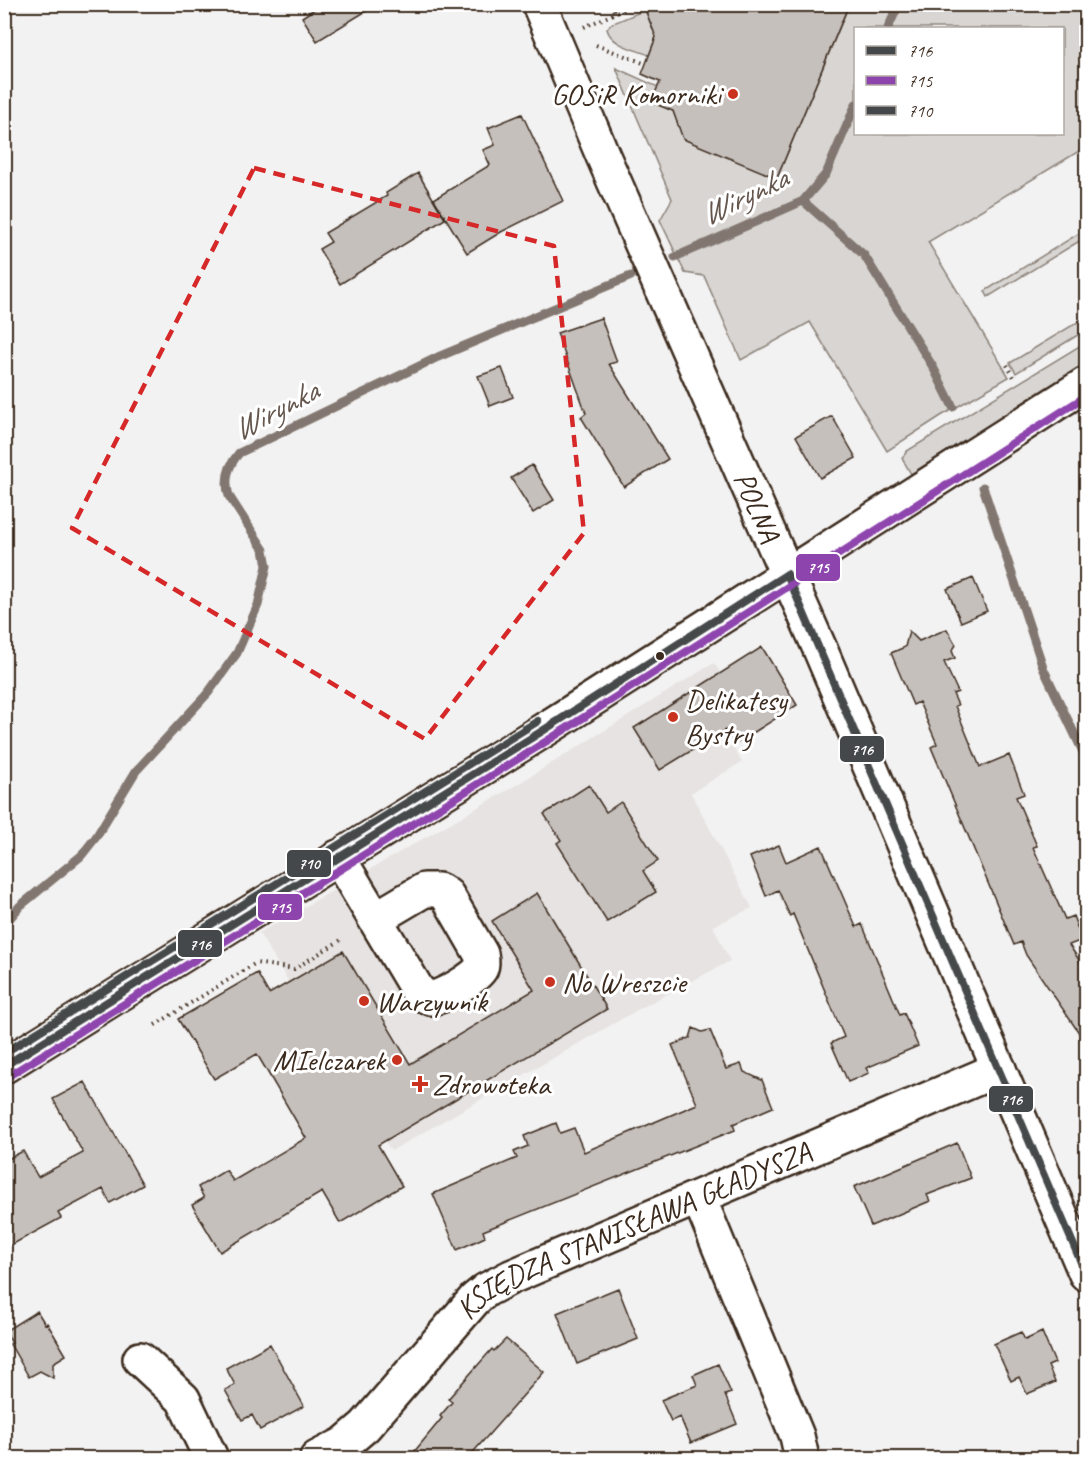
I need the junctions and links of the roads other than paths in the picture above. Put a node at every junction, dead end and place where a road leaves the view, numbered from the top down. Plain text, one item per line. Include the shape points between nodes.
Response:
1 (539, 4) edge
2 (1086, 384) edge
3 (787, 574) junction
4 (338, 857) junction
5 (375, 919) dead end
6 (4, 1066) edge
7 (999, 1069) junction
8 (699, 1198) junction
9 (1086, 1274) edge
10 (140, 1359) dead end
11 (212, 1458) edge
12 (317, 1458) edge
13 (802, 1458) edge

1 - 3 street, POLNA
2 - 3 street
3 - 4 street
3 - 7 street, POLNA
4 - 5 street
4 - 6 street
7 - 8 street, KSIĘDZA STANISŁAWA GŁADYSZA
7 - 9 street, POLNA
8 - 12 street, KSIĘDZA STANISŁAWA GŁADYSZA via 486,1290 464,1310 365,1426 344,1444
8 - 13 street via 797,1436
10 - 11 street via 183,1399

